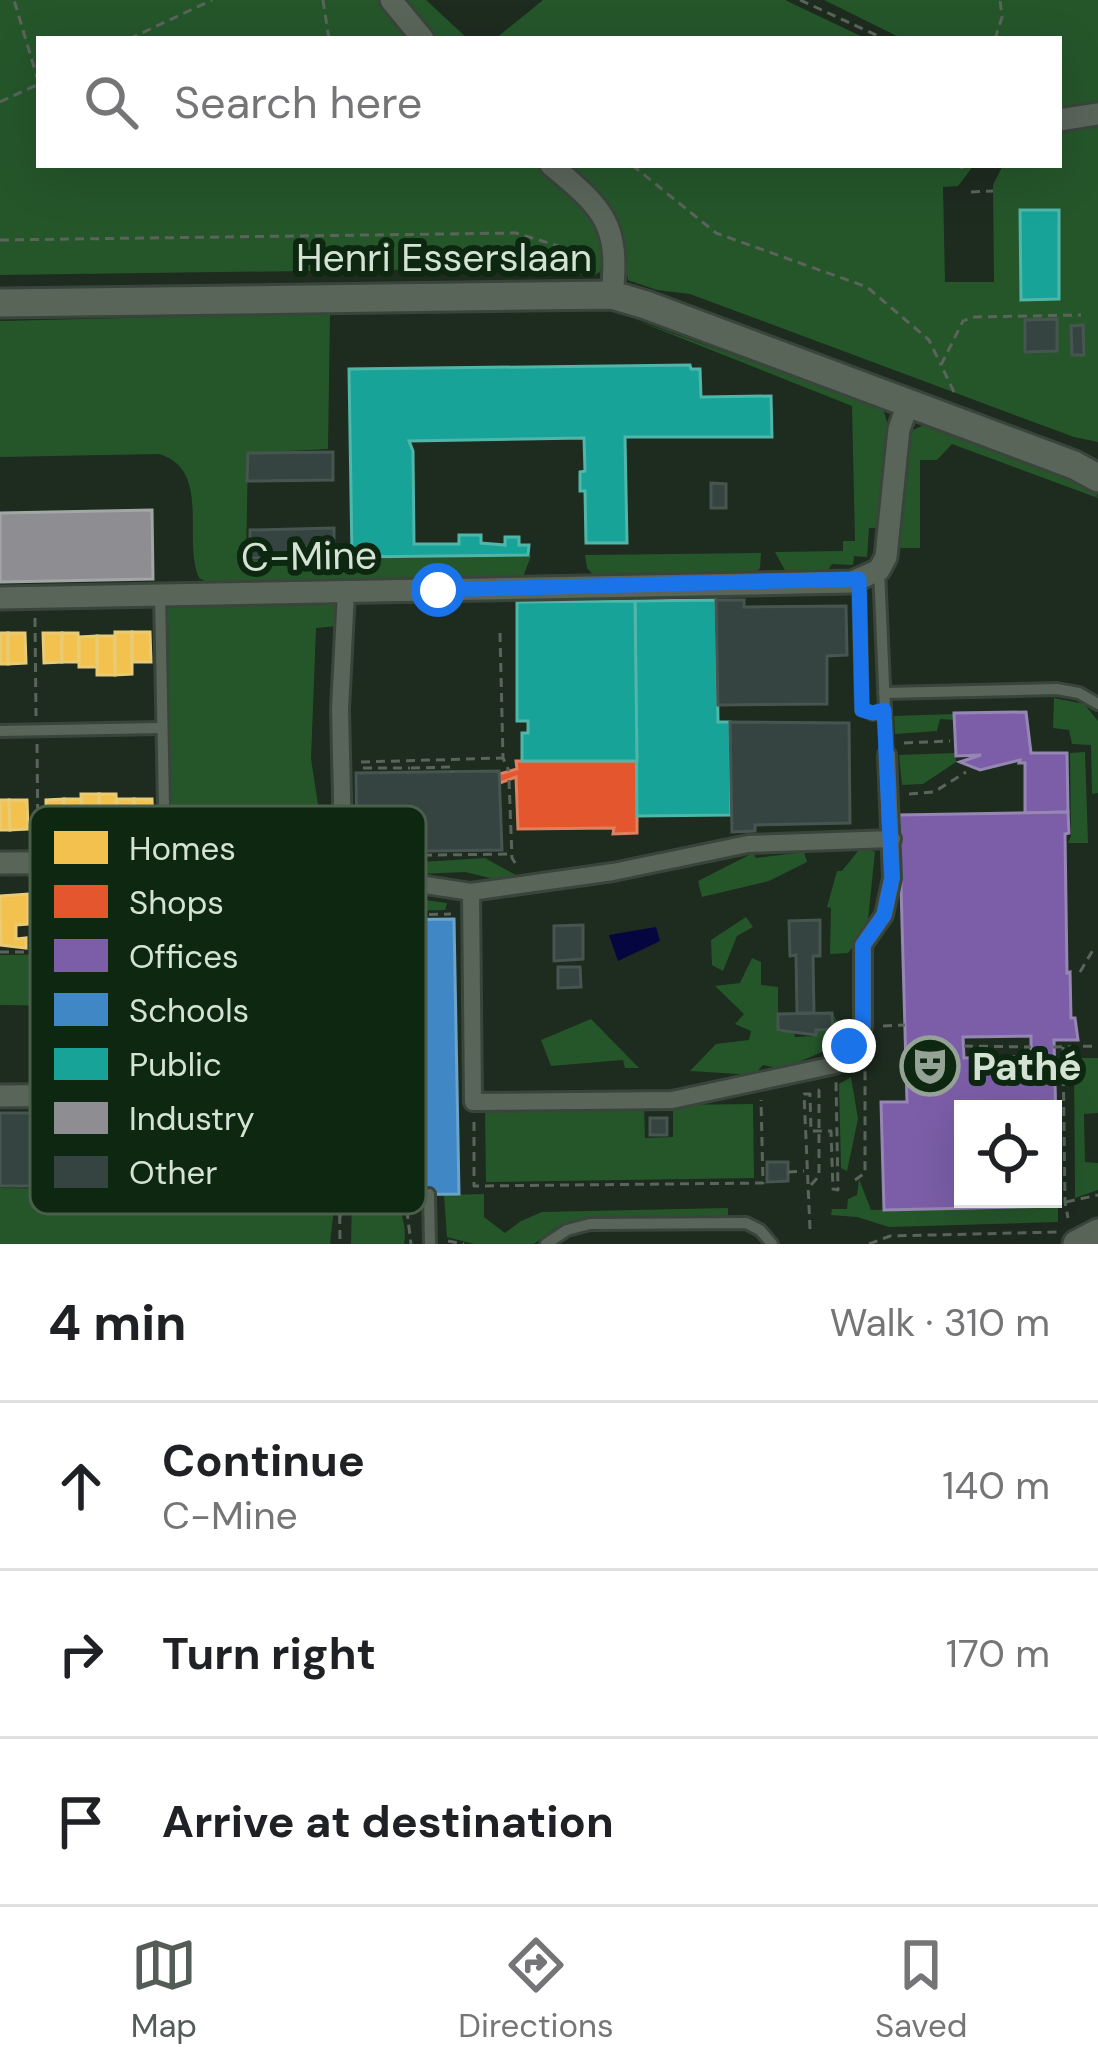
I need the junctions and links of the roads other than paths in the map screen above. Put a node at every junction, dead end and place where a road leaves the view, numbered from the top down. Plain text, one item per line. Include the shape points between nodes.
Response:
1 (391, 0) edge
2 (421, 36) edge
3 (1098, 114) edge
4 (1062, 120) edge
5 (555, 168) edge
6 (612, 296) junction
7 (0, 303) edge
8 (908, 404) junction
9 (1090, 469) edge
10 (869, 574) junction
11 (346, 592) junction
12 (160, 595) junction
13 (0, 598) edge
14 (884, 693) junction
15 (1098, 704) edge
16 (884, 710) junction
17 (161, 728) junction
18 (0, 731) edge
19 (887, 749) joint
20 (162, 806) edge
21 (344, 806) edge
22 (892, 839) junction
23 (0, 863) edge
24 (30, 864) edge
25 (426, 885) edge
26 (471, 892) junction
27 (0, 1096) edge
28 (30, 1096) edge
29 (429, 1194) dead end
30 (1071, 1233) edge
31 (1098, 1233) edge
32 (430, 1244) edge
33 (546, 1244) edge
34 (772, 1244) edge

1 - 2 street
3 - 4 street
5 - 6 street via 593,200 615,241
6 - 7 street, Henri Esserslaan
6 - 8 street, Henri Esserslaan
8 - 9 street, Henri Esserslaan
8 - 10 street via 886,557
10 - 11 street, C-Mine
10 - 14 lane
10 - 16 lane via 862,710
11 - 12 street, C-Mine
11 - 21 street
12 - 13 street, C-Mine
12 - 17 lane
14 - 15 lane via 1057,689
14 - 16 lane
16 - 19 lane
17 - 18 lane
17 - 20 lane
19 - 22 street
22 - 26 street via 748,844
22 - 26 street via 884,915 863,945 863,1027 835,1065 672,1100 473,1102
23 - 24 street
25 - 26 street
27 - 28 street
29 - 32 lane
30 - 31 street
33 - 34 lane via 590,1224 746,1222

